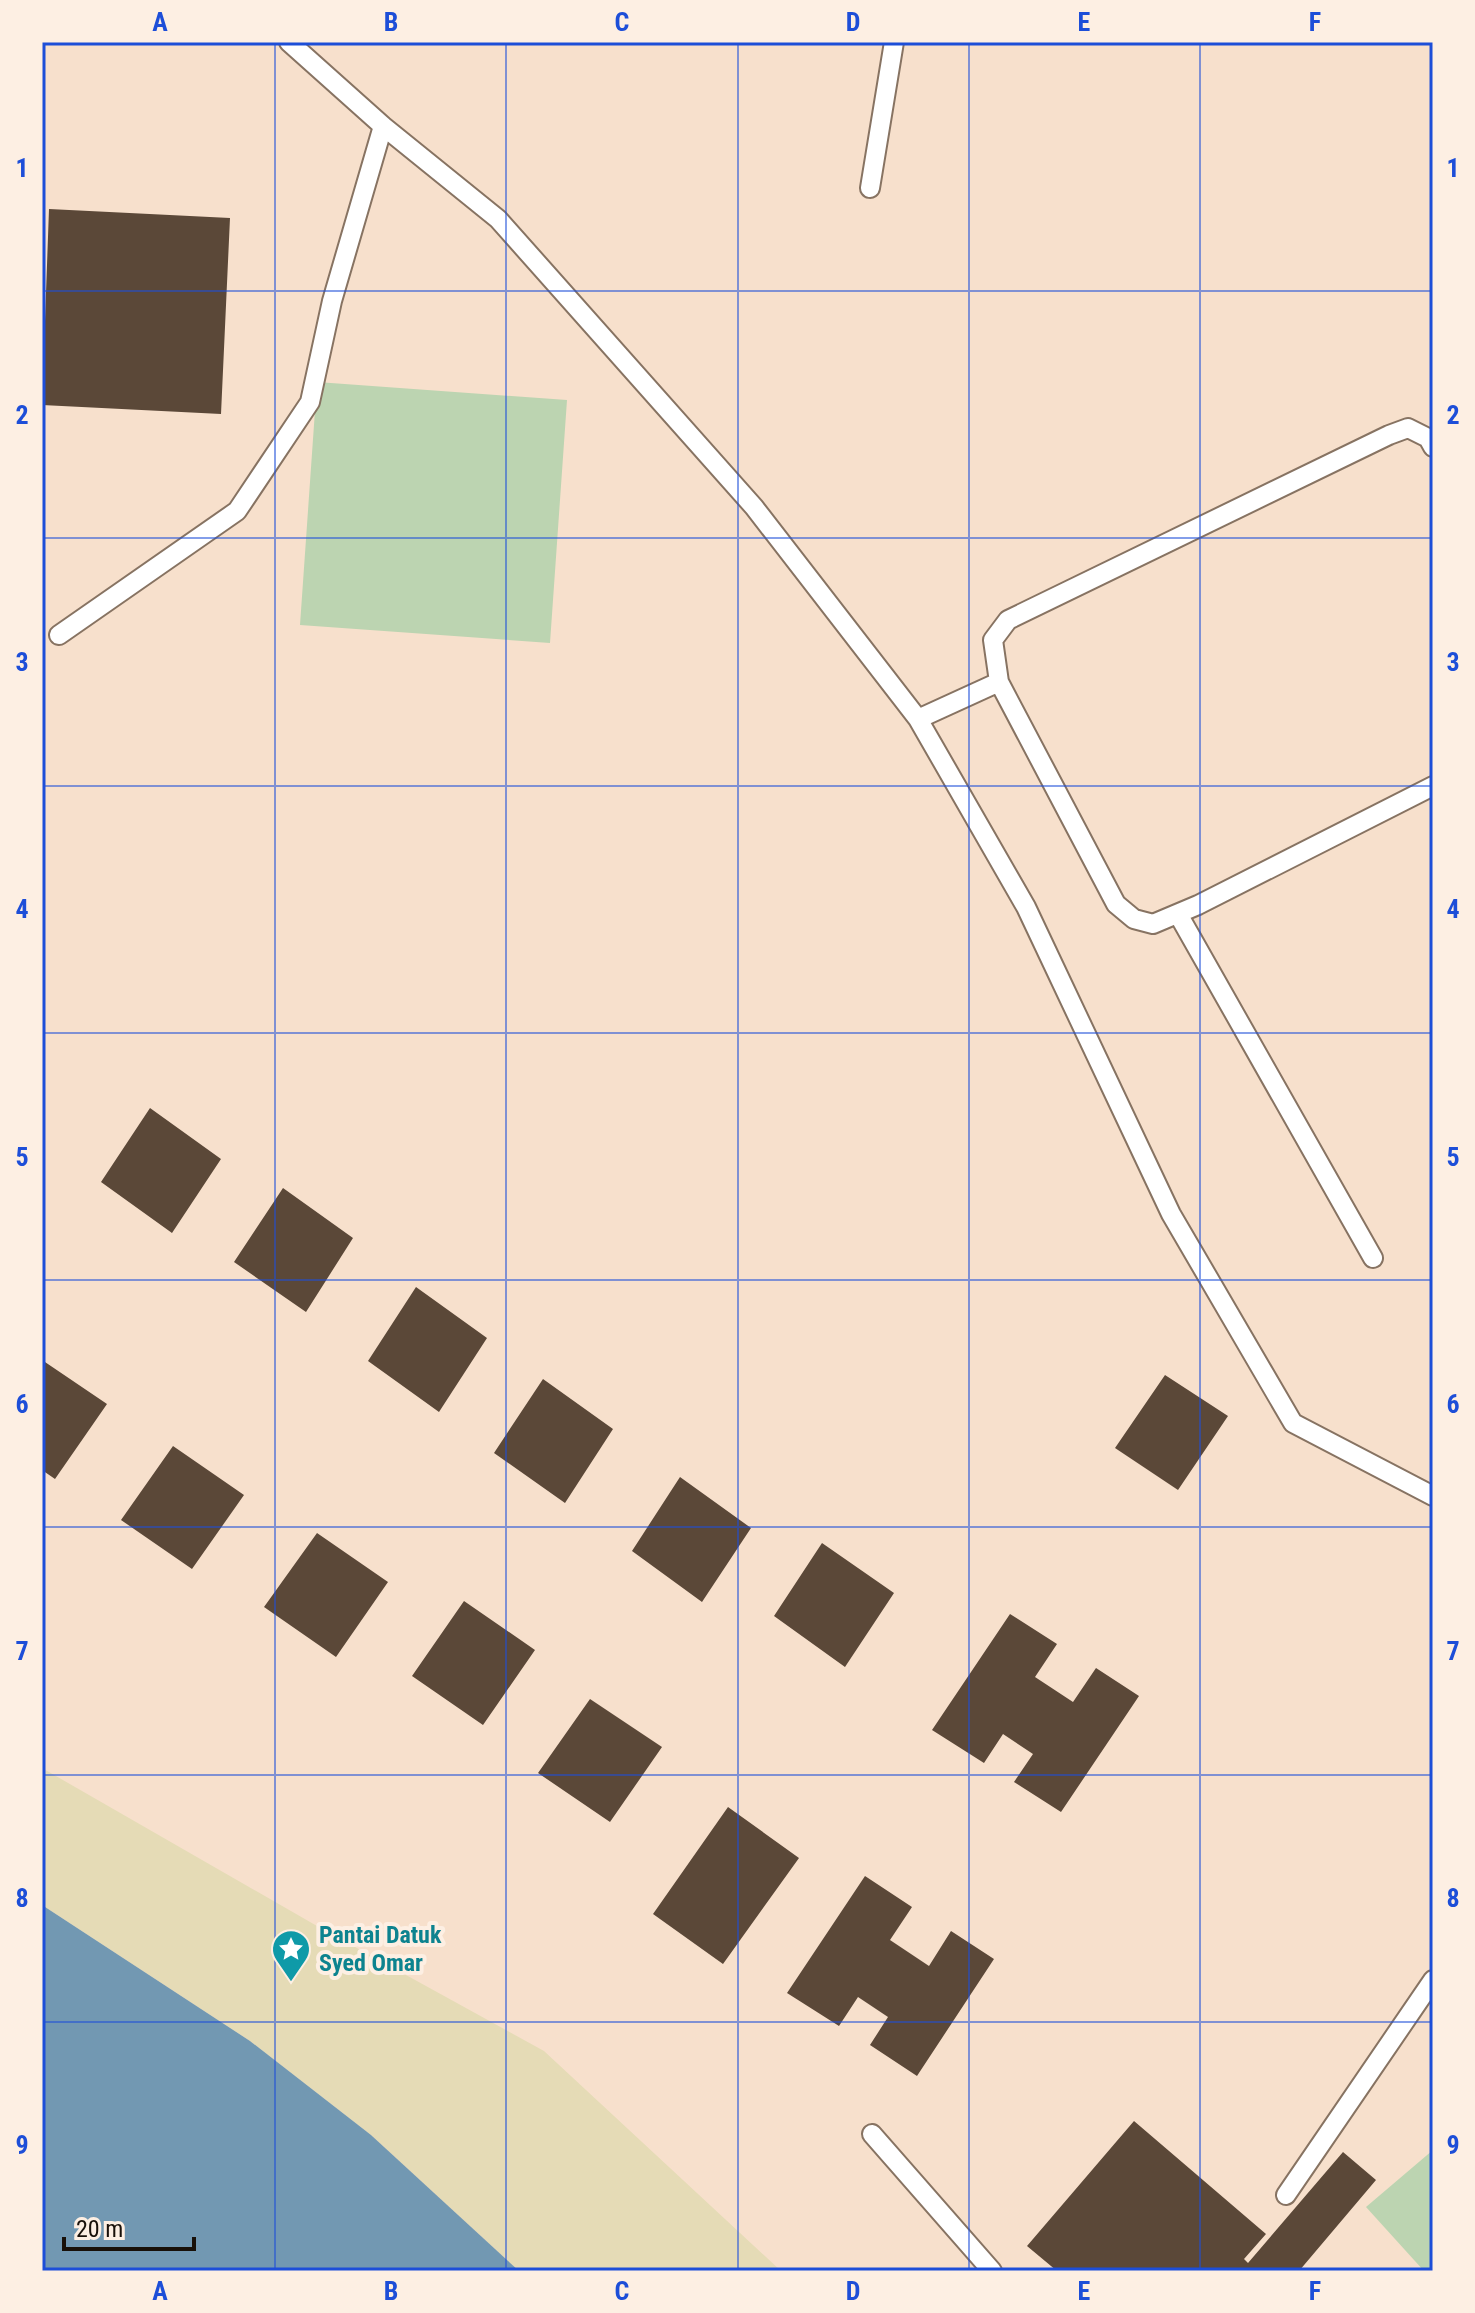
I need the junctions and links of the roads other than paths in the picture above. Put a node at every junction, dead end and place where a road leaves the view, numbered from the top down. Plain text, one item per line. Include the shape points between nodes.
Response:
1 (289, 42) edge
2 (894, 42) edge
3 (383, 126) junction
4 (870, 188) dead end
5 (1433, 447) edge
6 (59, 635) dead end
7 (999, 682) junction
8 (918, 719) junction
9 (1433, 786) edge
10 (1178, 914) junction
11 (1373, 1258) dead end
12 (1433, 1496) edge
13 (1433, 1980) edge
14 (872, 2134) dead end
15 (1286, 2195) dead end
16 (992, 2271) edge

1 - 3 lane
2 - 4 lane
3 - 6 lane via 332,301 310,402 237,511
3 - 8 lane via 508,230 754,507
5 - 7 lane via 1428,438 1408,428 1389,435 1008,620 993,640
7 - 8 lane
7 - 10 lane via 1116,904 1134,919 1153,924
8 - 12 lane via 1026,907 1171,1214 1293,1423
9 - 10 lane
10 - 11 lane
13 - 15 lane
14 - 16 lane

